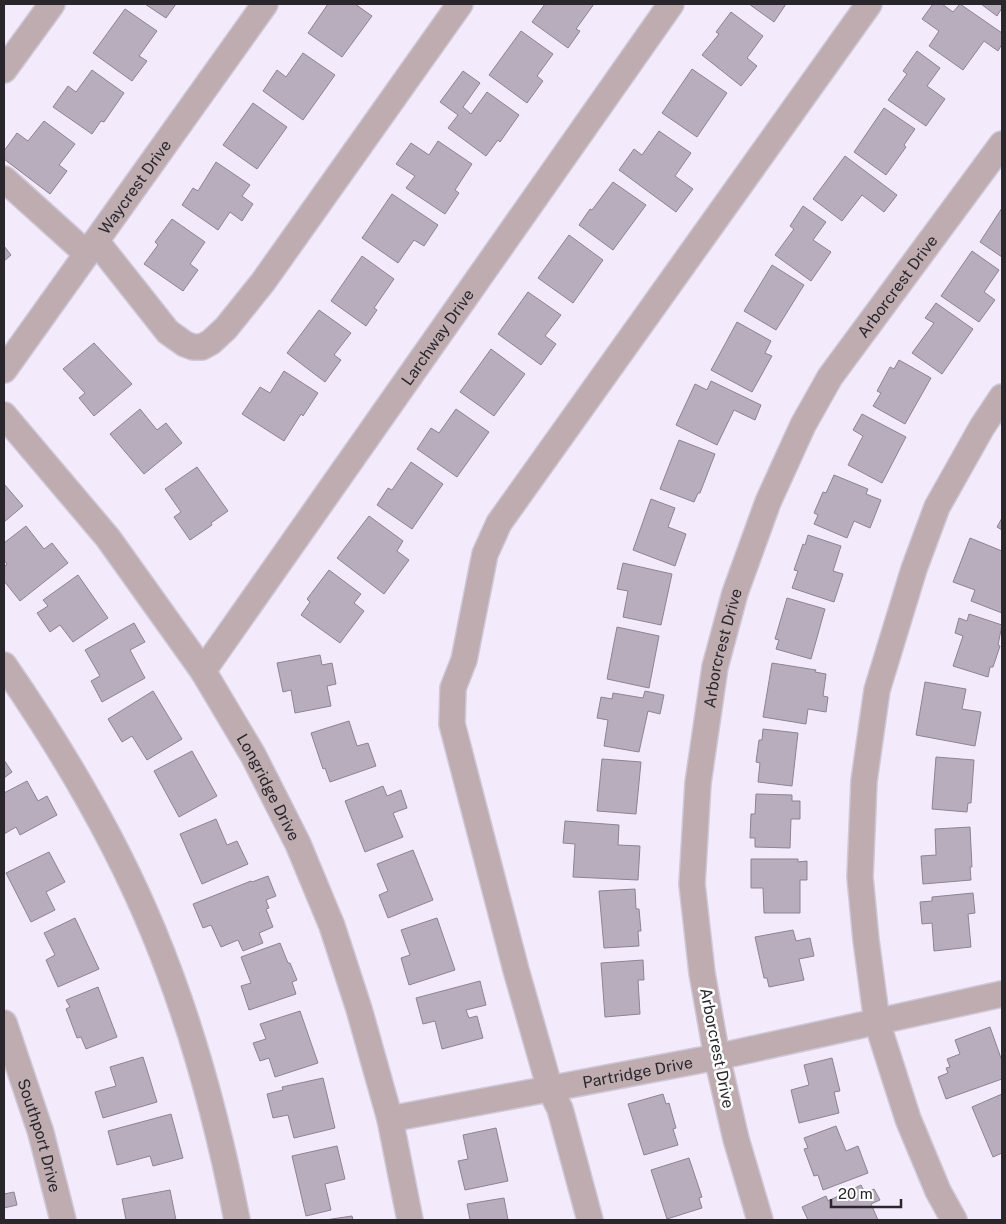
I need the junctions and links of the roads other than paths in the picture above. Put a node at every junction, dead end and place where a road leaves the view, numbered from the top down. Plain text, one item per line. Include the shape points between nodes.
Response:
1 (52, 4) edge
2 (265, 4) edge
3 (460, 4) edge
4 (671, 4) edge
5 (869, 4) edge
6 (4, 70) edge
7 (1002, 144) edge
8 (4, 179) edge
9 (91, 248) junction
10 (4, 370) edge
11 (1002, 397) edge
12 (4, 415) edge
13 (4, 665) edge
14 (203, 671) junction
15 (1002, 994) edge
16 (877, 1022) junction
17 (4, 1023) edge
18 (717, 1057) junction
19 (550, 1089) junction
20 (390, 1119) junction
21 (63, 1220) edge
22 (237, 1220) edge
23 (410, 1220) edge
24 (590, 1220) edge
25 (760, 1220) edge
26 (954, 1220) edge

1 - 6 street
2 - 9 street, Waycrest Drive
3 - 9 street via 263,282 211,342 193,347 172,336
4 - 14 street, Larchway Drive
5 - 19 street via 499,523 486,554 464,660 453,688 452,724
7 - 18 street, Arborcrest Drive via 830,377 803,424 768,502 735,594 715,667 698,783 692,884 702,973
8 - 9 street
9 - 10 street, Waycrest Drive
11 - 16 street via 937,507 914,569 877,690 864,782 860,877
12 - 14 street, Longridge Drive via 108,538
13 - 22 street via 82,788 154,932 205,1080
14 - 20 street, Longridge Drive via 253,755 315,883 359,1008
15 - 16 street, Partridge Drive
16 - 18 street, Partridge Drive
16 - 26 street via 908,1119 938,1191
17 - 21 street, Southport Drive via 41,1133
18 - 19 street, Partridge Drive
18 - 25 street, Arborcrest Drive via 736,1139
19 - 20 street, Partridge Drive
19 - 24 street via 560,1109
20 - 23 street, Longridge Drive

